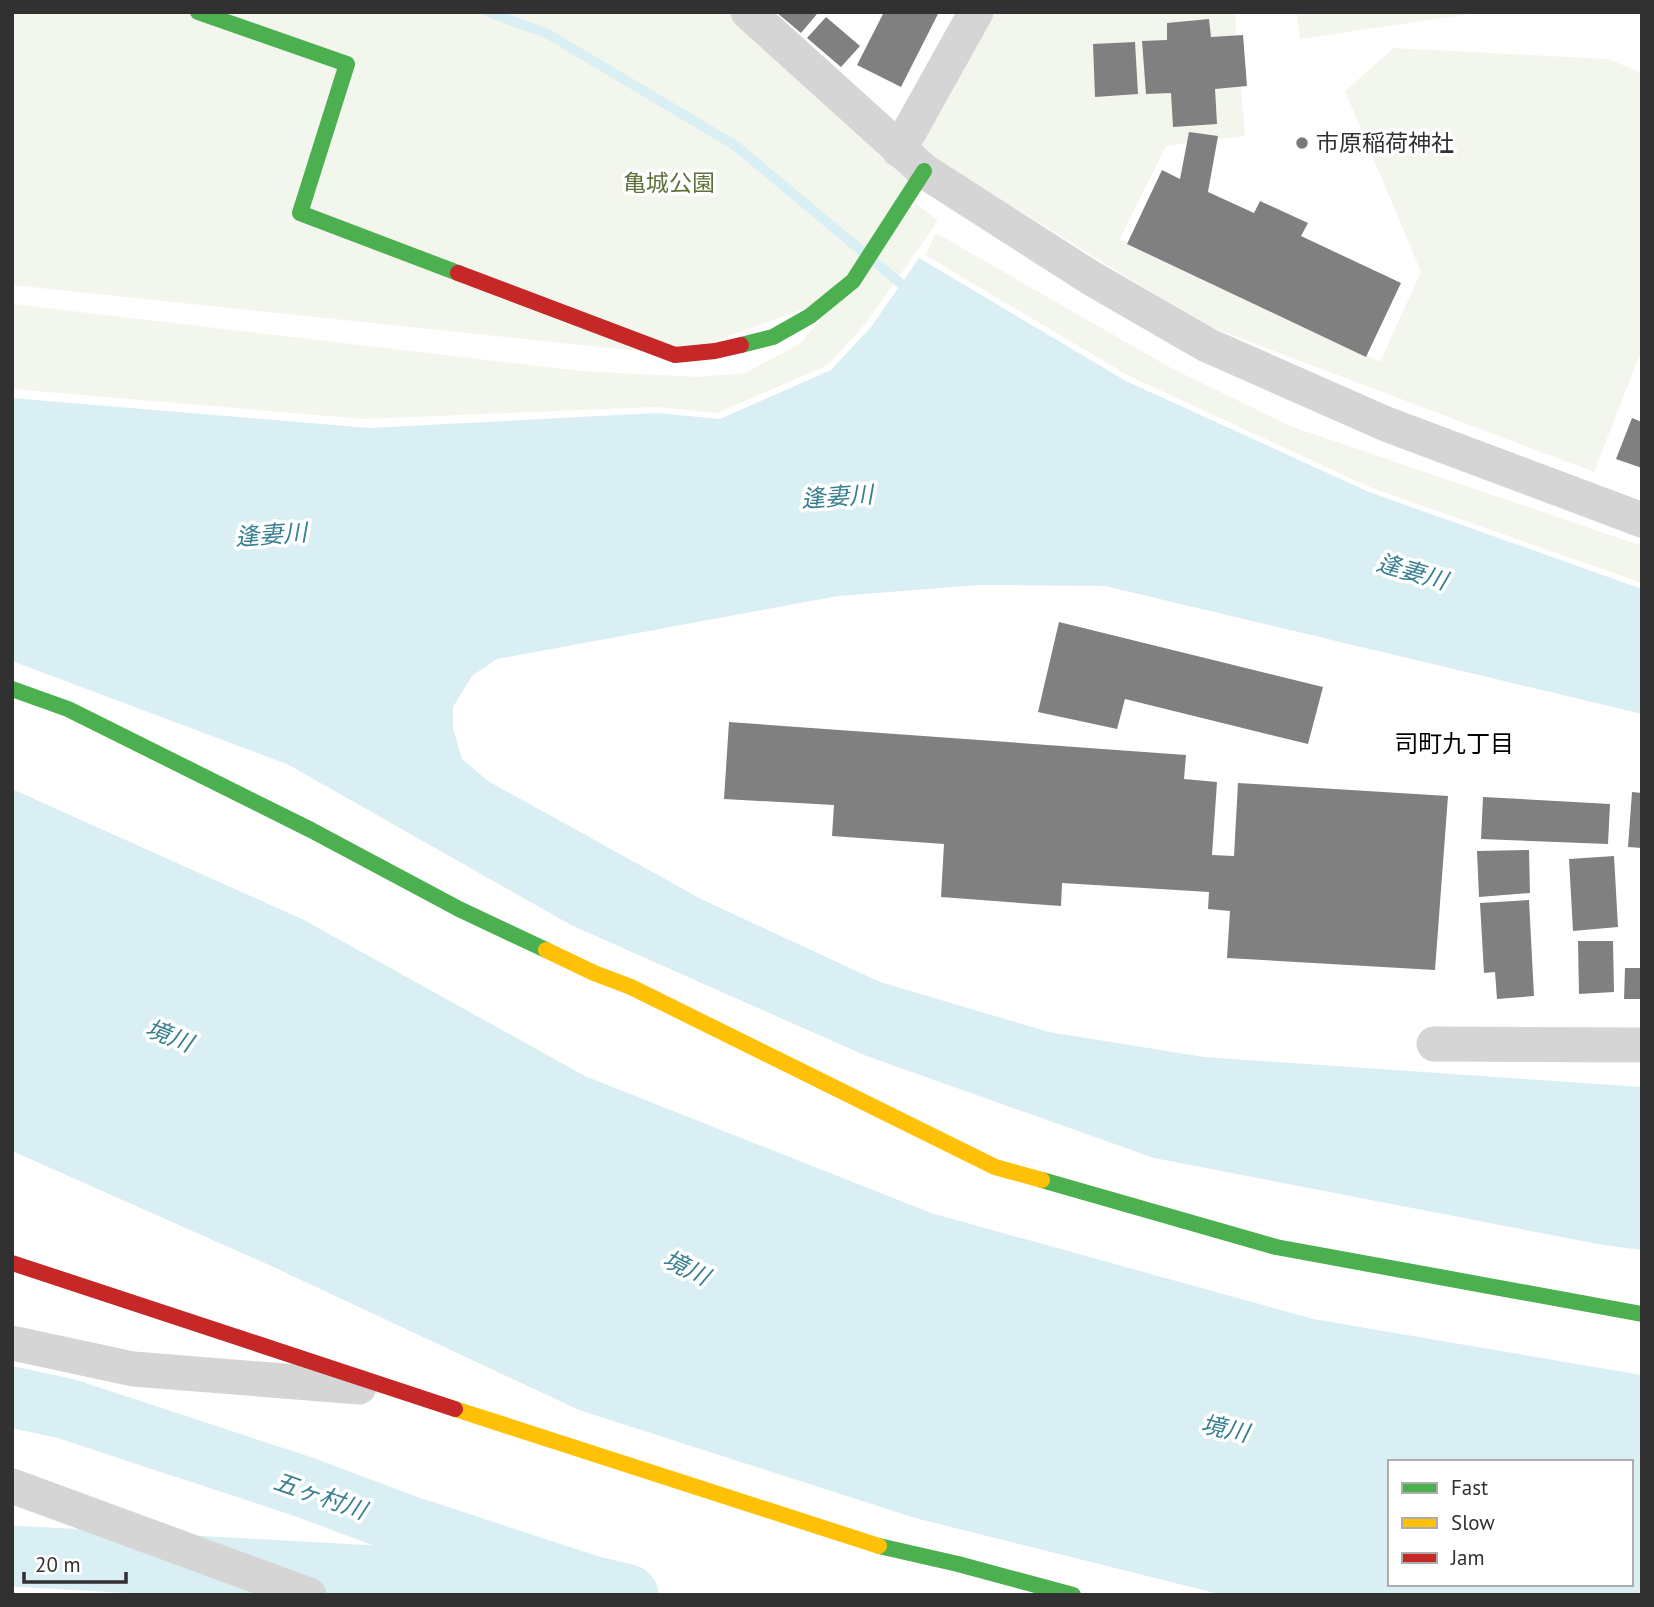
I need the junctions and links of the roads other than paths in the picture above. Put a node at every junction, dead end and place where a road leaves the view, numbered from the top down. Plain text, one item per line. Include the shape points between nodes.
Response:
1 (198, 12) edge
2 (748, 12) edge
3 (976, 12) edge
4 (912, 160) junction
5 (1642, 520) edge
6 (12, 689) edge
7 (1434, 1044) dead end
8 (1642, 1045) edge
9 (12, 1263) edge
10 (1642, 1314) edge
11 (12, 1343) edge
12 (392, 1389) junction
13 (12, 1486) edge
14 (309, 1595) edge
15 (1073, 1595) edge

1 - 4 street via 347,64 300,213 675,355 773,337 810,316 853,281
2 - 4 street
3 - 4 street
4 - 5 street via 1091,278 1207,345 1386,424
6 - 10 street via 68,709 459,909 631,987 995,1167 1276,1247
7 - 8 street
9 - 12 street
11 - 12 street via 133,1369
12 - 15 street via 897,1552
13 - 14 street

